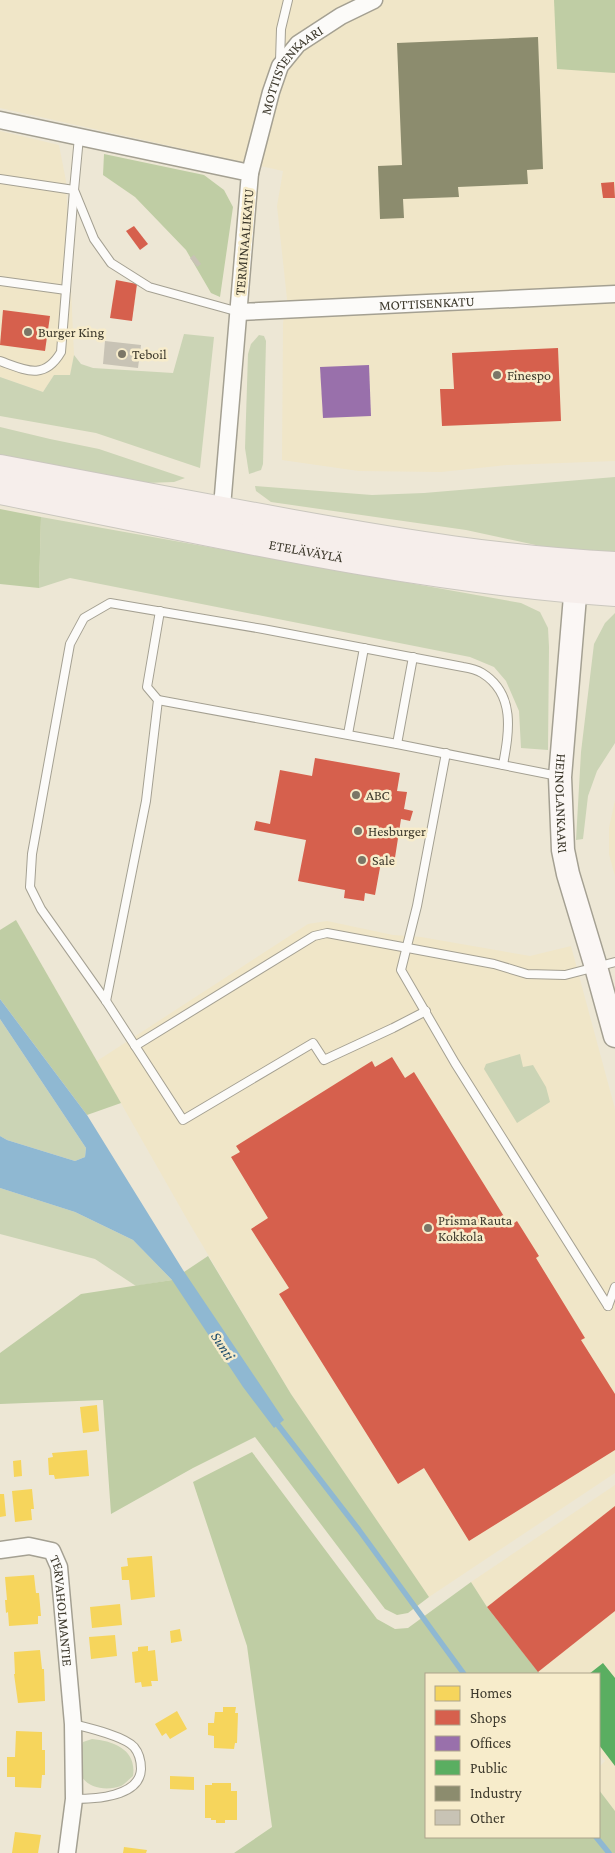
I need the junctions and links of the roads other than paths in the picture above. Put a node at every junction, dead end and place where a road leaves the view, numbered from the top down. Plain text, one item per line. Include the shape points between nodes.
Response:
1 (288, 0) edge
2 (374, 0) edge
3 (280, 66) junction
4 (0, 120) edge
5 (79, 137) junction
6 (250, 173) junction
7 (0, 179) edge
8 (74, 190) junction
9 (0, 281) edge
10 (66, 290) junction
11 (615, 294) edge
12 (238, 312) junction
13 (0, 361) edge
14 (0, 469) edge
15 (0, 490) edge
16 (221, 523) junction
17 (615, 566) edge
18 (577, 577) junction
19 (615, 592) edge
20 (160, 611) junction
21 (364, 648) junction
22 (413, 657) junction
23 (158, 700) junction
24 (348, 734) junction
25 (397, 744) junction
26 (446, 753) junction
27 (503, 765) junction
28 (560, 776) junction
29 (406, 947) junction
30 (606, 965) edge
31 (106, 1001) junction
32 (426, 1011) junction
33 (615, 1036) edge
34 (135, 1046) junction
35 (615, 1287) edge
36 (612, 1306) edge
37 (0, 1550) edge
38 (73, 1724) junction
39 (74, 1799) junction
40 (66, 1853) edge

1 - 3 lane via 281,29
2 - 3 street, MOTTISTENKAARI via 341,16 298,44
3 - 6 street, MOTTISTENKAARI
4 - 5 street, TERMINAALIKATU
5 - 6 street, TERMINAALIKATU
5 - 8 lane
6 - 12 street, TERMINAALIKATU
7 - 8 lane
8 - 10 lane
8 - 12 lane via 94,239 111,263 149,287
9 - 10 lane
10 - 13 lane via 61,352 55,363 29,372
11 - 12 street, MOTTISENKATU
12 - 16 street, TERMINAALIKATU
14 - 16 highway, ETELÄVÄYLÄ
15 - 16 highway, ETELÄVÄYLÄ
16 - 18 highway, ETELÄVÄYLÄ via 331,556 426,571
17 - 18 highway, ETELÄVÄYLÄ
18 - 19 highway, ETELÄVÄYLÄ
18 - 28 street, HEINOLANKAARI
20 - 21 lane
20 - 23 lane via 147,687
20 - 31 lane via 110,603 84,618 70,644 32,854 30,887 41,909
21 - 22 lane
21 - 24 lane
22 - 25 lane
22 - 27 lane via 481,673 495,686 509,715
23 - 24 lane
23 - 31 lane via 146,801
24 - 25 lane
25 - 26 lane
26 - 27 lane
26 - 29 lane
27 - 28 lane
28 - 30 street, HEINOLANKAARI via 563,850 568,874
29 - 30 lane via 494,964 527,974 565,975
29 - 32 lane via 401,970
29 - 34 lane via 327,933 314,936
30 - 33 street, HEINOLANKAARI
31 - 34 lane
32 - 34 lane via 324,1060 313,1042 183,1120
32 - 36 lane via 460,1071
35 - 36 lane
37 - 38 street, TERVAHOLMANTIE via 29,1546 52,1551 59,1567
38 - 39 street, TERVAHOLMANTIE
38 - 39 lane via 119,1738 134,1747 141,1761 141,1775 131,1787 109,1797
39 - 40 street, TERVAHOLMANTIE

